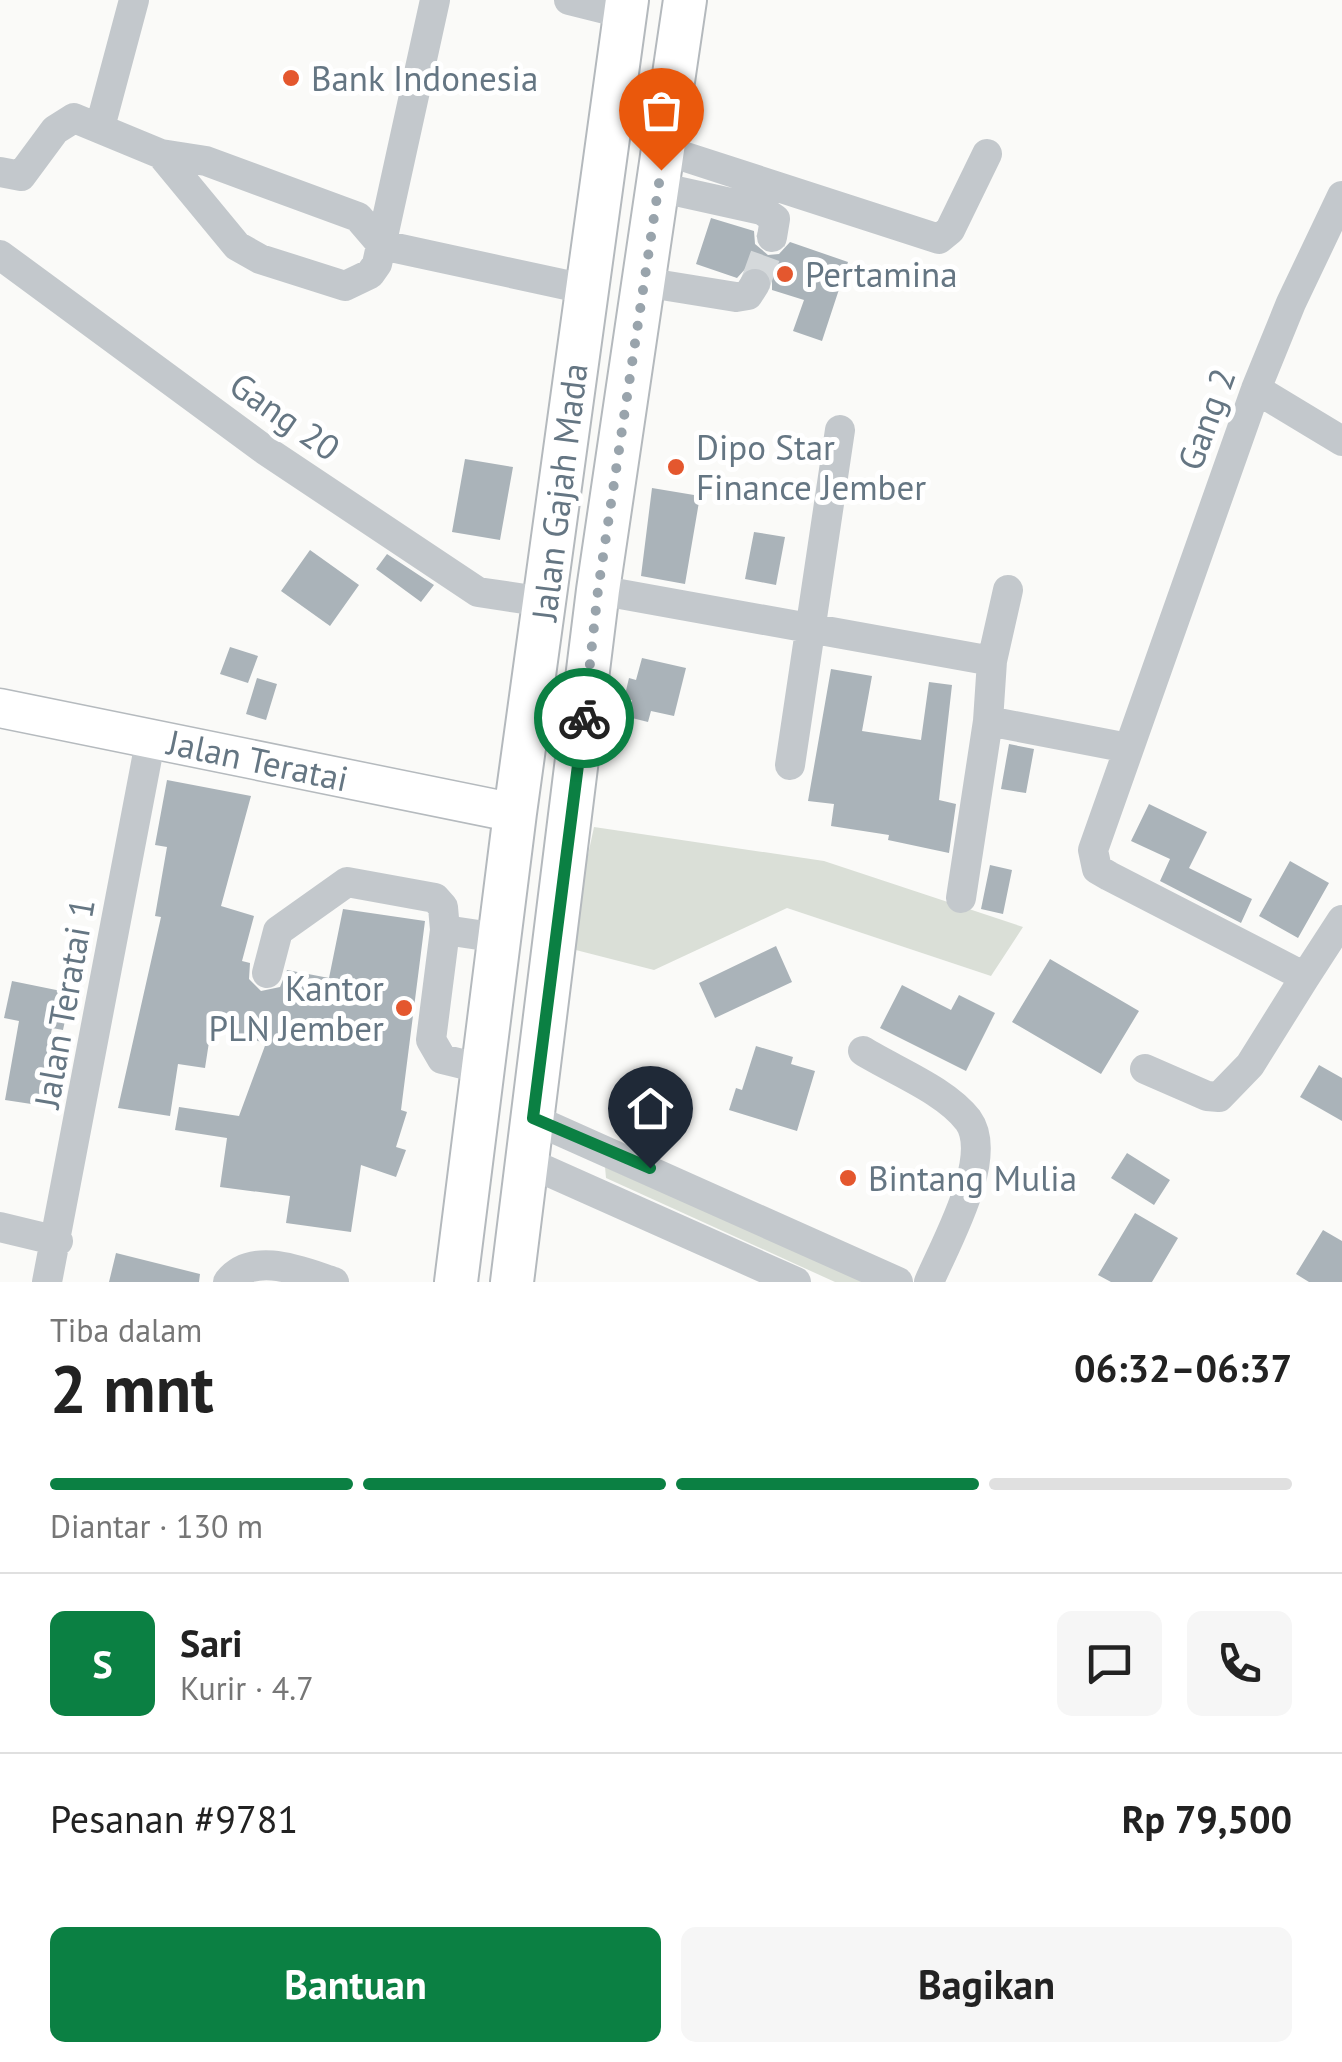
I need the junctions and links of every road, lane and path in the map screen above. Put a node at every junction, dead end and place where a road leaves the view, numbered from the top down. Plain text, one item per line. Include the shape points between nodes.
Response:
1 (134, 0) edge
2 (435, 0) edge
3 (569, 0) edge
4 (685, 0) edge
5 (626, 7) edge
6 (100, 127) junction
7 (161, 154) junction
8 (986, 154) dead end
9 (661, 168) junction
10 (0, 172) edge
11 (1342, 196) edge
12 (772, 236) dead end
13 (1333, 239) edge
14 (382, 245) junction
15 (0, 255) edge
16 (644, 282) junction
17 (755, 284) dead end
18 (585, 289) junction
19 (1256, 389) junction
20 (840, 430) dead end
21 (1342, 442) edge
22 (598, 590) junction
23 (1008, 590) dead end
24 (545, 602) junction
25 (810, 624) junction
26 (992, 661) junction
27 (0, 708) edge
28 (988, 721) junction
29 (151, 738) junction
30 (1128, 748) junction
31 (790, 765) dead end
32 (515, 813) junction
33 (961, 898) dead end
34 (1342, 920) edge
35 (446, 930) junction
36 (499, 938) junction
37 (267, 973) dead end
38 (1305, 977) junction
39 (863, 1051) dead end
40 (1145, 1068) dead end
41 (483, 1069) junction
42 (533, 1118) junction
43 (527, 1162) junction
44 (0, 1227) edge
45 (58, 1241) junction
46 (46, 1282) edge
47 (228, 1282) edge
48 (334, 1282) edge
49 (456, 1282) edge
50 (512, 1282) edge
51 (796, 1282) edge
52 (898, 1282) edge
53 (929, 1282) edge

1 - 6 street
2 - 14 street
3 - 5 street
4 - 9 highway, Jalan Gajah Mada
5 - 18 highway, Jalan Gajah Mada
6 - 7 street
6 - 10 street via 74,118 56,130 21,176
7 - 14 street via 206,160 358,217
7 - 14 street via 237,246 260,260 345,286 370,274
8 - 9 street via 950,230 938,239
9 - 12 street via 762,210 775,219
9 - 16 highway, Jalan Gajah Mada
11 - 13 street, Gang 2
13 - 19 street, Gang 2
14 - 18 street
15 - 24 street, Gang 20 via 265,450 478,592
16 - 17 street via 736,297 748,295
16 - 22 highway, Jalan Gajah Mada
18 - 24 highway, Jalan Gajah Mada
19 - 21 street
19 - 30 street, Gang 2
20 - 25 street
22 - 25 street
22 - 42 highway, Jalan Gajah Mada
23 - 26 street
24 - 32 highway, Jalan Gajah Mada
25 - 26 street
25 - 31 street
26 - 28 street
27 - 29 main road, Jalan Teratai
28 - 30 street
28 - 33 street
29 - 32 main road, Jalan Teratai
29 - 45 street, Jalan Teratai 1
30 - 38 street, Gang 2 via 1094,838 1098,869
32 - 36 highway, Jalan Gajah Mada
34 - 38 street
35 - 36 street
35 - 37 street via 435,898 347,882 278,932
35 - 41 street via 432,1048 442,1059
36 - 41 highway, Jalan Gajah Mada
38 - 40 street via 1250,1065 1220,1096
39 - 53 street via 956,1108 976,1134 974,1170
41 - 49 highway, Jalan Gajah Mada
42 - 43 highway, Jalan Gajah Mada
42 - 52 street
43 - 50 highway, Jalan Gajah Mada
43 - 51 street
44 - 45 street
45 - 46 street, Jalan Teratai 1
47 - 48 street via 256,1265

